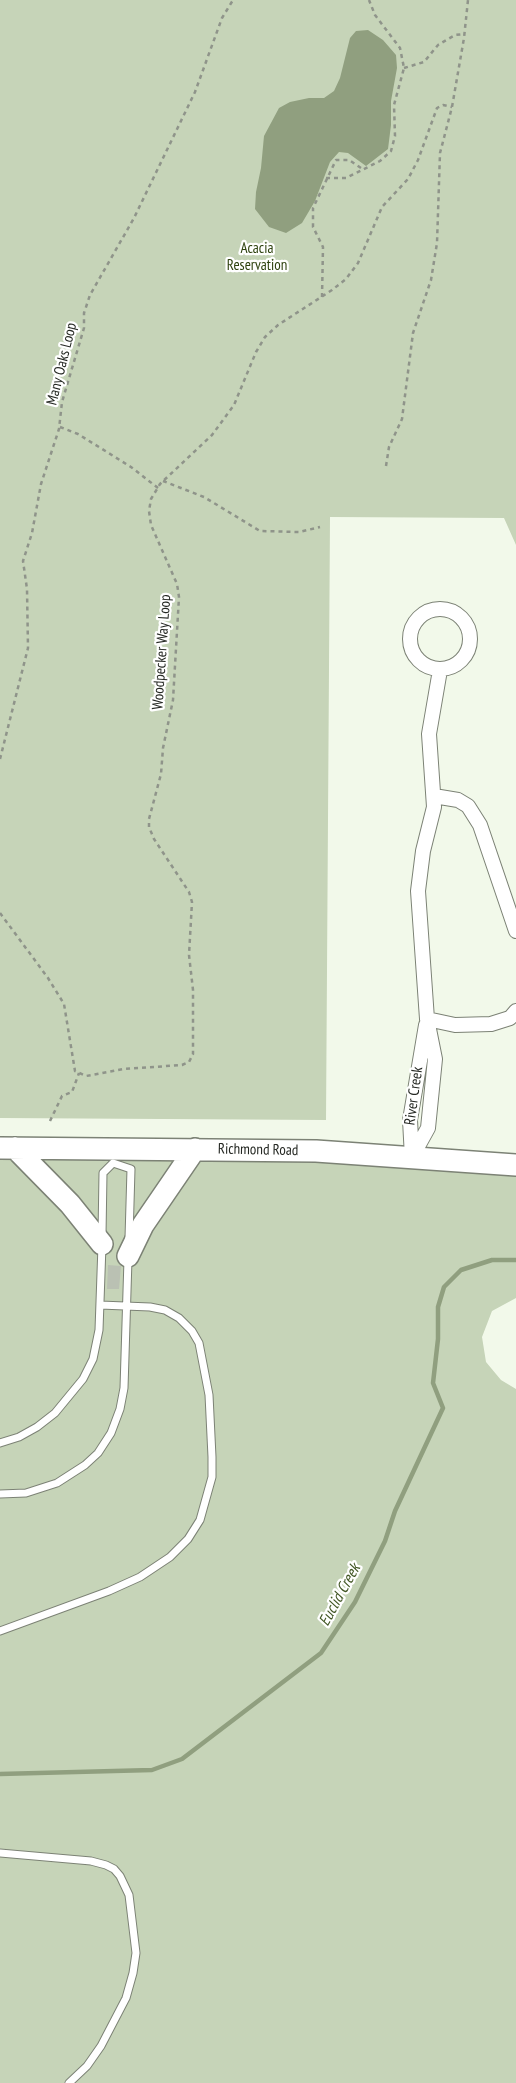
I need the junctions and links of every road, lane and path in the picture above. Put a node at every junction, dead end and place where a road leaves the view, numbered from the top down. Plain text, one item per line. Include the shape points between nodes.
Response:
1 (233, 0) edge
2 (369, 0) edge
3 (468, 0) edge
4 (464, 34) junction
5 (404, 68) junction
6 (452, 107) junction
7 (364, 170) junction
8 (326, 178) junction
9 (322, 297) junction
10 (60, 427) junction
11 (386, 466) dead end
12 (163, 482) junction
13 (158, 488) junction
14 (320, 527) dead end
15 (440, 670) junction
16 (0, 759) edge
17 (434, 796) junction
18 (0, 913) edge
19 (516, 931) edge
20 (516, 1011) edge
21 (427, 1019) junction
22 (79, 1073) junction
23 (50, 1121) dead end
24 (7, 1148) edge
25 (196, 1149) junction
26 (412, 1157) junction
27 (516, 1165) edge
28 (102, 1244) junction
29 (128, 1256) junction
30 (100, 1305) junction
31 (127, 1306) junction
32 (0, 1443) edge
33 (0, 1494) edge
34 (0, 1631) edge
35 (0, 1853) edge
36 (69, 2083) edge

1 - 10 path, Many Oaks Loop via 222,18 195,92 134,218 90,295 84,313 84,328 62,402
2 - 5 path via 375,15 400,48
3 - 4 path
4 - 5 path via 455,35 438,45 424,62
4 - 6 path
5 - 7 path via 394,105 395,136 391,152
6 - 9 path, Woodpecker Way Loop via 443,105 438,108 418,160 408,179 382,207 358,263 346,279
6 - 11 path via 440,153 437,243 431,280 413,333 402,419 388,448
7 - 8 path via 346,178
7 - 8 path via 349,160 336,160
8 - 9 path via 313,208 313,227 323,247
9 - 12 path, Woodpecker Way Loop via 265,337 234,405 212,435
10 - 13 path via 78,434
10 - 16 path, Many Oaks Loop via 40,484 32,533 22,561 27,589 28,648
12 - 13 path, Woodpecker Way Loop
12 - 14 path via 204,497 260,531 299,532
13 - 22 path, Woodpecker Way Loop via 151,499 151,525 177,584 179,609 173,700 149,827 192,902 189,956 193,1054 189,1062 182,1065 124,1069 86,1076
15 - 15 street via 430,668 414,656 410,636 418,617 427,611 447,609 464,619 469,628 470,648 459,664
15 - 17 street, River Creek via 429,734
17 - 19 street via 458,800 468,806 480,825
17 - 21 street, River Creek via 418,891
18 - 22 path via 64,1004 75,1071
20 - 21 street via 510,1018 491,1024 455,1025
21 - 26 street, River Creek via 435,1059 428,1128
22 - 23 path via 72,1092 62,1096
24 - 25 main road, Richmond Road
24 - 28 main road via 70,1204
25 - 26 main road, Richmond Road
25 - 29 main road via 143,1225
26 - 27 main road, Richmond Road
28 - 29 lane via 103,1173 113,1163 130,1169
28 - 30 lane
29 - 31 lane
30 - 31 lane
30 - 32 lane via 93,1359 70,1398 37,1427
31 - 33 lane via 124,1388 116,1422 104,1444 84,1465 57,1484 26,1493
31 - 34 lane via 165,1310 179,1318 199,1343 209,1395 212,1457 212,1477 200,1520 188,1539 170,1557 140,1576 109,1591
35 - 36 lane via 106,1865 120,1876 129,1895 136,1953 134,1973 126,1998 101,2046 88,2066

